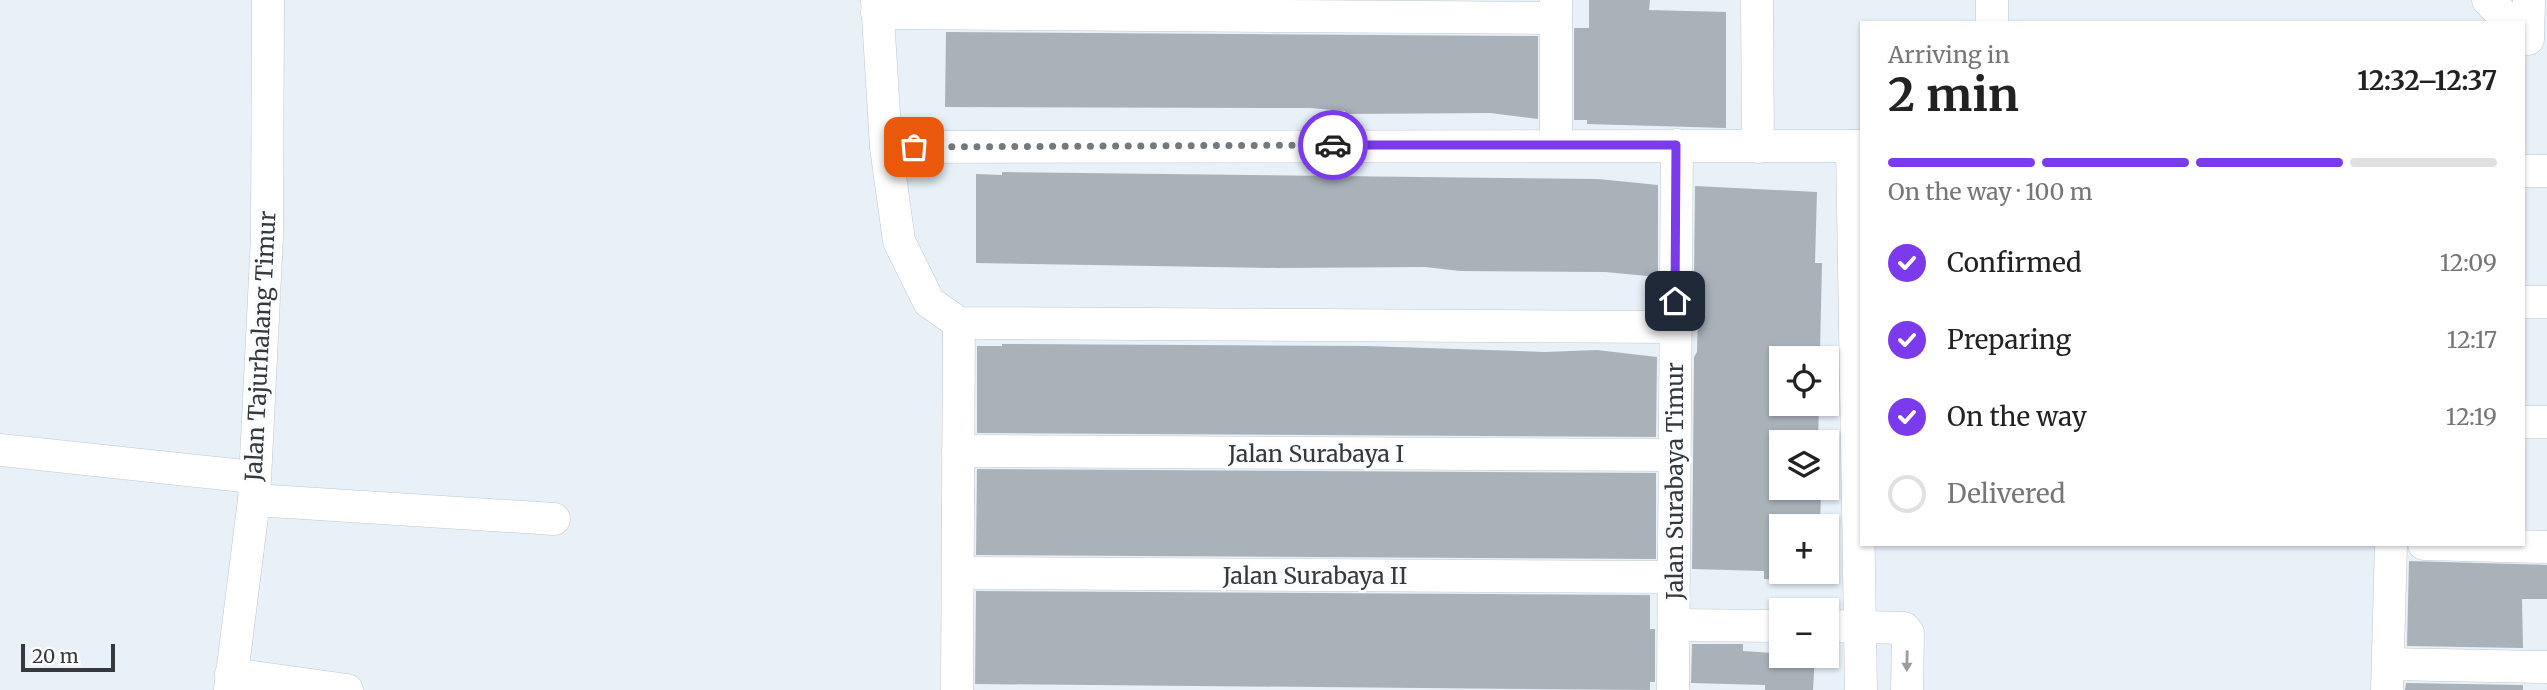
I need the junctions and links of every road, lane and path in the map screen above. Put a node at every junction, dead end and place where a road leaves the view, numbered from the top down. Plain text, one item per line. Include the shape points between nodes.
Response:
1 (268, 0) edge
2 (1757, 0) edge
3 (1992, 0) edge
4 (2488, 0) edge
5 (2529, 0) edge
6 (877, 7) edge
7 (1556, 9) edge
8 (1992, 21) edge
9 (2511, 21) edge
10 (2527, 36) edge
11 (1556, 144) junction
12 (1676, 145) junction
13 (1857, 146) edge
14 (886, 147) junction
15 (1758, 147) junction
16 (2525, 171) edge
17 (2547, 171) edge
18 (2525, 302) edge
19 (2547, 302) edge
20 (959, 323) junction
21 (1674, 327) junction
22 (2525, 422) edge
23 (2547, 422) edge
24 (0, 450) edge
25 (958, 451) junction
26 (1673, 455) junction
27 (254, 489) junction
28 (1860, 506) edge
29 (554, 519) dead end
30 (1860, 546) edge
31 (2391, 546) edge
32 (2506, 546) edge
33 (2547, 547) edge
34 (958, 573) junction
35 (1673, 577) junction
36 (1675, 625) junction
37 (1769, 626) edge
38 (1839, 626) edge
39 (1861, 626) junction
40 (2547, 667) edge
41 (2387, 677) edge
42 (231, 682) edge
43 (347, 690) edge
44 (957, 690) edge
45 (1673, 690) edge
46 (1861, 690) edge
47 (1907, 690) edge

1 - 27 street, Jalan Tajurhalang Timur via 267,236
2 - 15 street
3 - 8 street
4 - 9 street
5 - 10 street
6 - 7 street
6 - 14 street
7 - 11 street
11 - 12 street
11 - 14 street
12 - 15 street
12 - 21 street, Jalan Surabaya Timur
13 - 15 street
13 - 28 street
14 - 20 street via 903,251 929,302
16 - 17 street
18 - 19 street
20 - 21 street
20 - 25 street
21 - 26 street, Jalan Surabaya Timur
22 - 23 street
24 - 27 street
25 - 26 street, Jalan Surabaya I
25 - 34 street
26 - 35 street, Jalan Surabaya Timur
27 - 29 street
27 - 42 street, Jalan Tajurhalang Timur
30 - 39 street
31 - 41 street
32 - 33 street
34 - 35 street, Jalan Surabaya II
34 - 44 street
35 - 36 street, Jalan Surabaya Timur
36 - 37 street
36 - 45 street, Jalan Surabaya Timur
38 - 39 street
39 - 46 street
39 -> 47 street via 1898,626 1908,632
40 - 41 street
42 - 43 street

